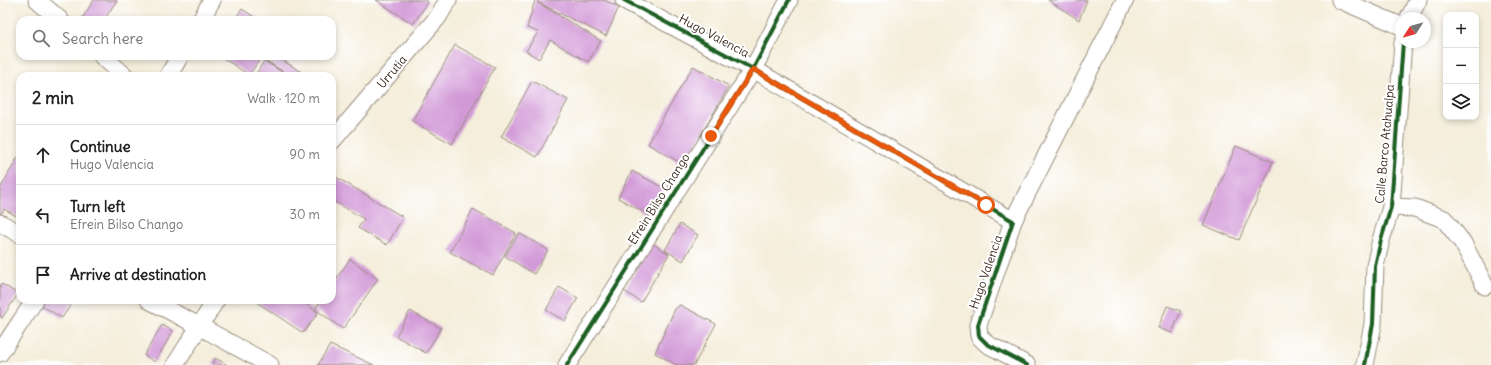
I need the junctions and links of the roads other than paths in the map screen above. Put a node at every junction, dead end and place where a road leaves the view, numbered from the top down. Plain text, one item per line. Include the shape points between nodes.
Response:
1 (37, 0) edge
2 (212, 0) edge
3 (448, 0) edge
4 (624, 0) edge
5 (789, 0) edge
6 (1125, 0) edge
7 (1340, 0) edge
8 (1418, 0) edge
9 (1412, 12) edge
10 (55, 16) edge
11 (202, 16) edge
12 (1395, 23) edge
13 (1403, 48) edge
14 (107, 60) edge
15 (178, 60) edge
16 (753, 69) junction
17 (120, 72) edge
18 (170, 72) edge
19 (336, 136) edge
20 (1391, 207) junction
21 (1013, 221) junction
22 (0, 223) edge
23 (16, 232) edge
24 (1485, 286) dead end
25 (32, 304) edge
26 (157, 304) edge
27 (213, 304) edge
28 (199, 326) junction
29 (0, 352) edge
30 (175, 365) edge
31 (270, 365) edge
32 (567, 365) edge
33 (1027, 365) edge
34 (1365, 365) edge

1 - 10 street
2 - 11 street
3 - 19 street, Urrutia via 438,17
4 - 16 street, Hugo Valencia
5 - 16 street, Efrein Bilso Chango
6 - 21 street
7 - 12 street
8 - 9 street
13 - 20 street, Calle Barco Atahualpa
14 - 17 street
15 - 18 street
16 - 21 street, Hugo Valencia
16 - 32 street, Efrein Bilso Chango
20 - 24 street via 1414,208 1444,219 1463,243
20 - 34 street, Calle Barco Atahualpa via 1375,266 1373,324
21 - 33 street, Hugo Valencia via 978,325 979,336 987,344
22 - 23 street
25 - 29 street
26 - 28 street
27 - 28 street
28 - 30 street
28 - 31 street

